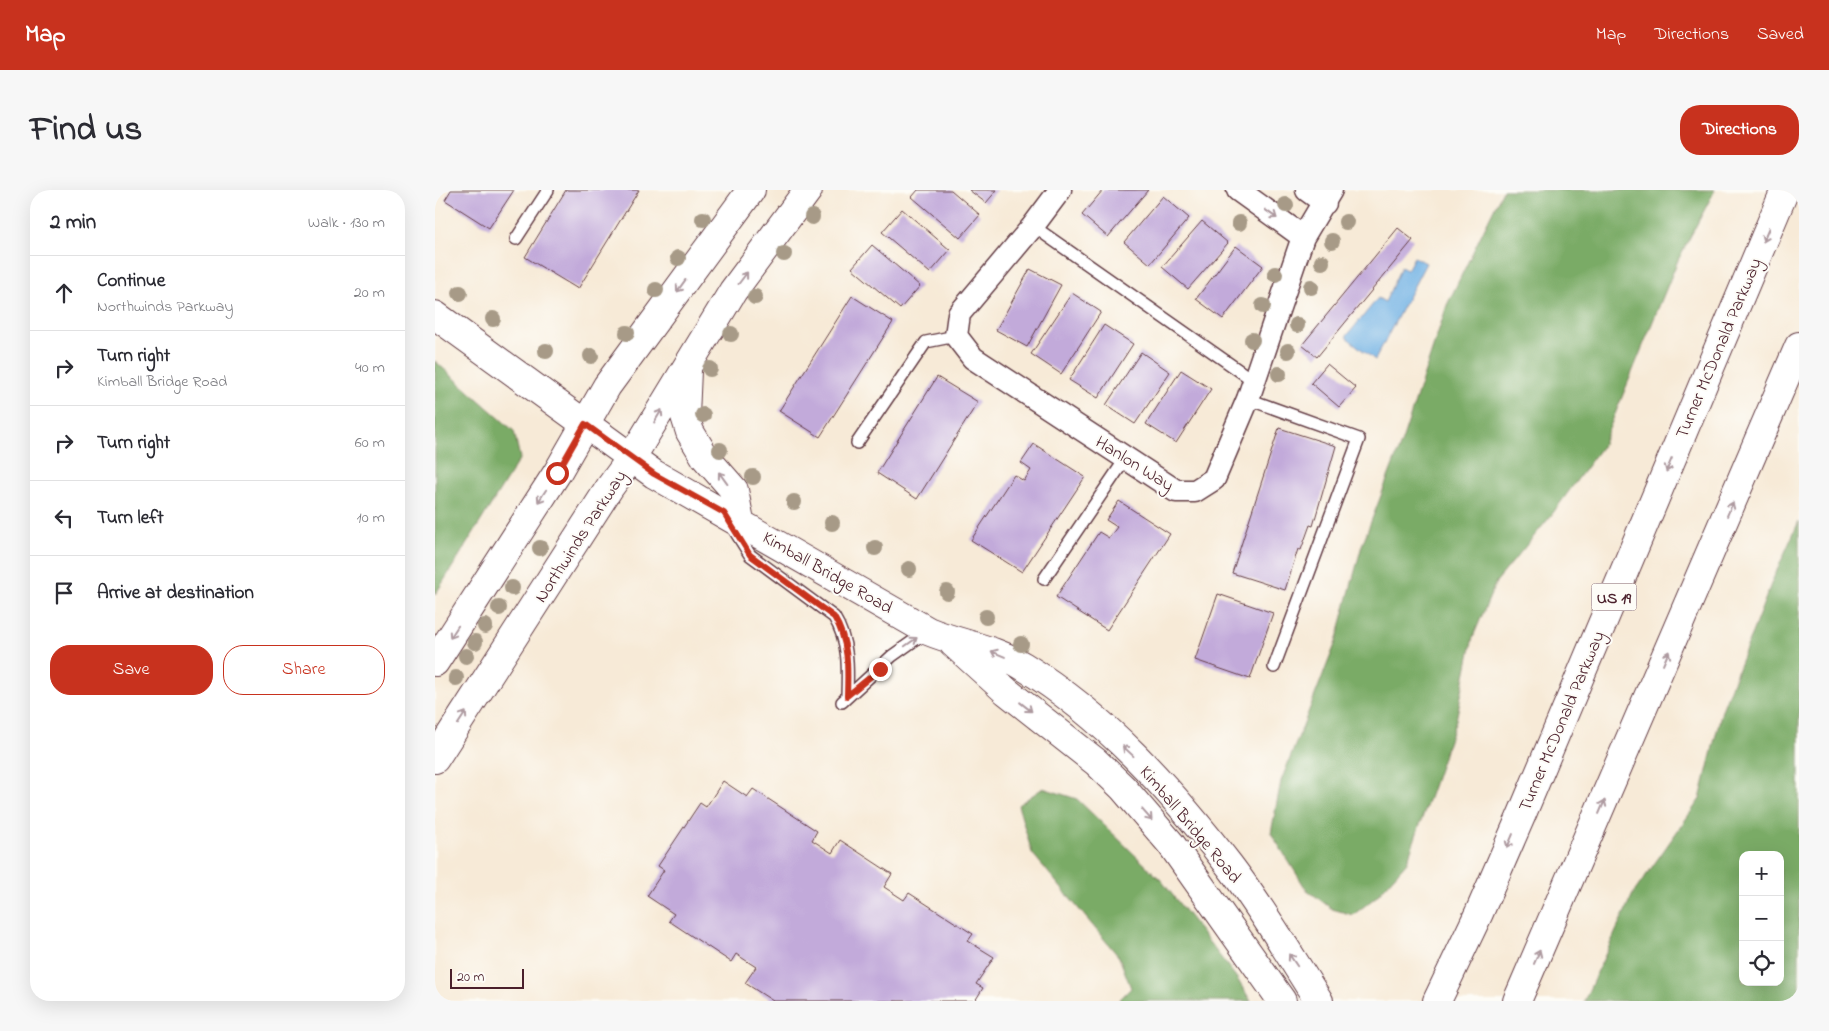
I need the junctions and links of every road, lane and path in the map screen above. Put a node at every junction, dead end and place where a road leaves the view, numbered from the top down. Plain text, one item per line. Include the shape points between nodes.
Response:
1 (548, 190) edge
2 (751, 190) edge
3 (809, 190) edge
4 (1060, 190) edge
5 (1238, 190) edge
6 (1785, 190) edge
7 (1321, 194) edge
8 (1033, 226) junction
9 (1303, 238) junction
10 (516, 239) dead end
11 (435, 316) edge
12 (955, 336) junction
13 (1799, 346) edge
14 (687, 367) junction
15 (1251, 390) junction
16 (585, 424) junction
17 (857, 443) dead end
18 (632, 458) junction
19 (1126, 458) junction
20 (732, 517) junction
21 (1044, 579) dead end
22 (939, 636) junction
23 (435, 662) edge
24 (1274, 667) dead end
25 (435, 759) edge
26 (1281, 1001) edge
27 (1319, 1001) edge
28 (1437, 1001) edge
29 (1517, 1001) edge

1 - 10 lane
2 -> 16 main road via 607,386
14 -> 3 main road, Northwinds Parkway via 733,291
4 - 8 street
5 -> 9 street
6 -> 28 main road, Turner McDonald Parkway / US 19 via 1522,814
7 - 9 street, Hanlon Way
8 - 12 street via 959,314
8 - 15 lane
9 - 15 street, Hanlon Way
11 - 16 main road, Kimball Bridge Road
12 - 17 lane via 926,342
12 - 19 street, Hanlon Way via 973,358
29 -> 13 main road
18 -> 14 main road, Northwinds Parkway
20 -> 14 main road via 733,490 705,457 690,432 685,416
15 - 19 street, Hanlon Way via 1214,479 1195,491 1176,491
15 - 24 lane via 1359,439
16 - 18 main road, Kimball Bridge Road
16 -> 23 main road
18 - 20 main road, Kimball Bridge Road via 654,474
25 -> 18 main road, Northwinds Parkway via 610,486
19 - 21 lane
20 - 22 main road, Kimball Bridge Road
20 -> 22 lane via 750,555 834,617 843,630 848,664 845,699 892,656
22 -> 26 main road, Kimball Bridge Road via 1096,762 1123,788 1171,844
27 -> 22 main road, Kimball Bridge Road via 1230,866 1158,779 1081,707 1023,666 997,653

